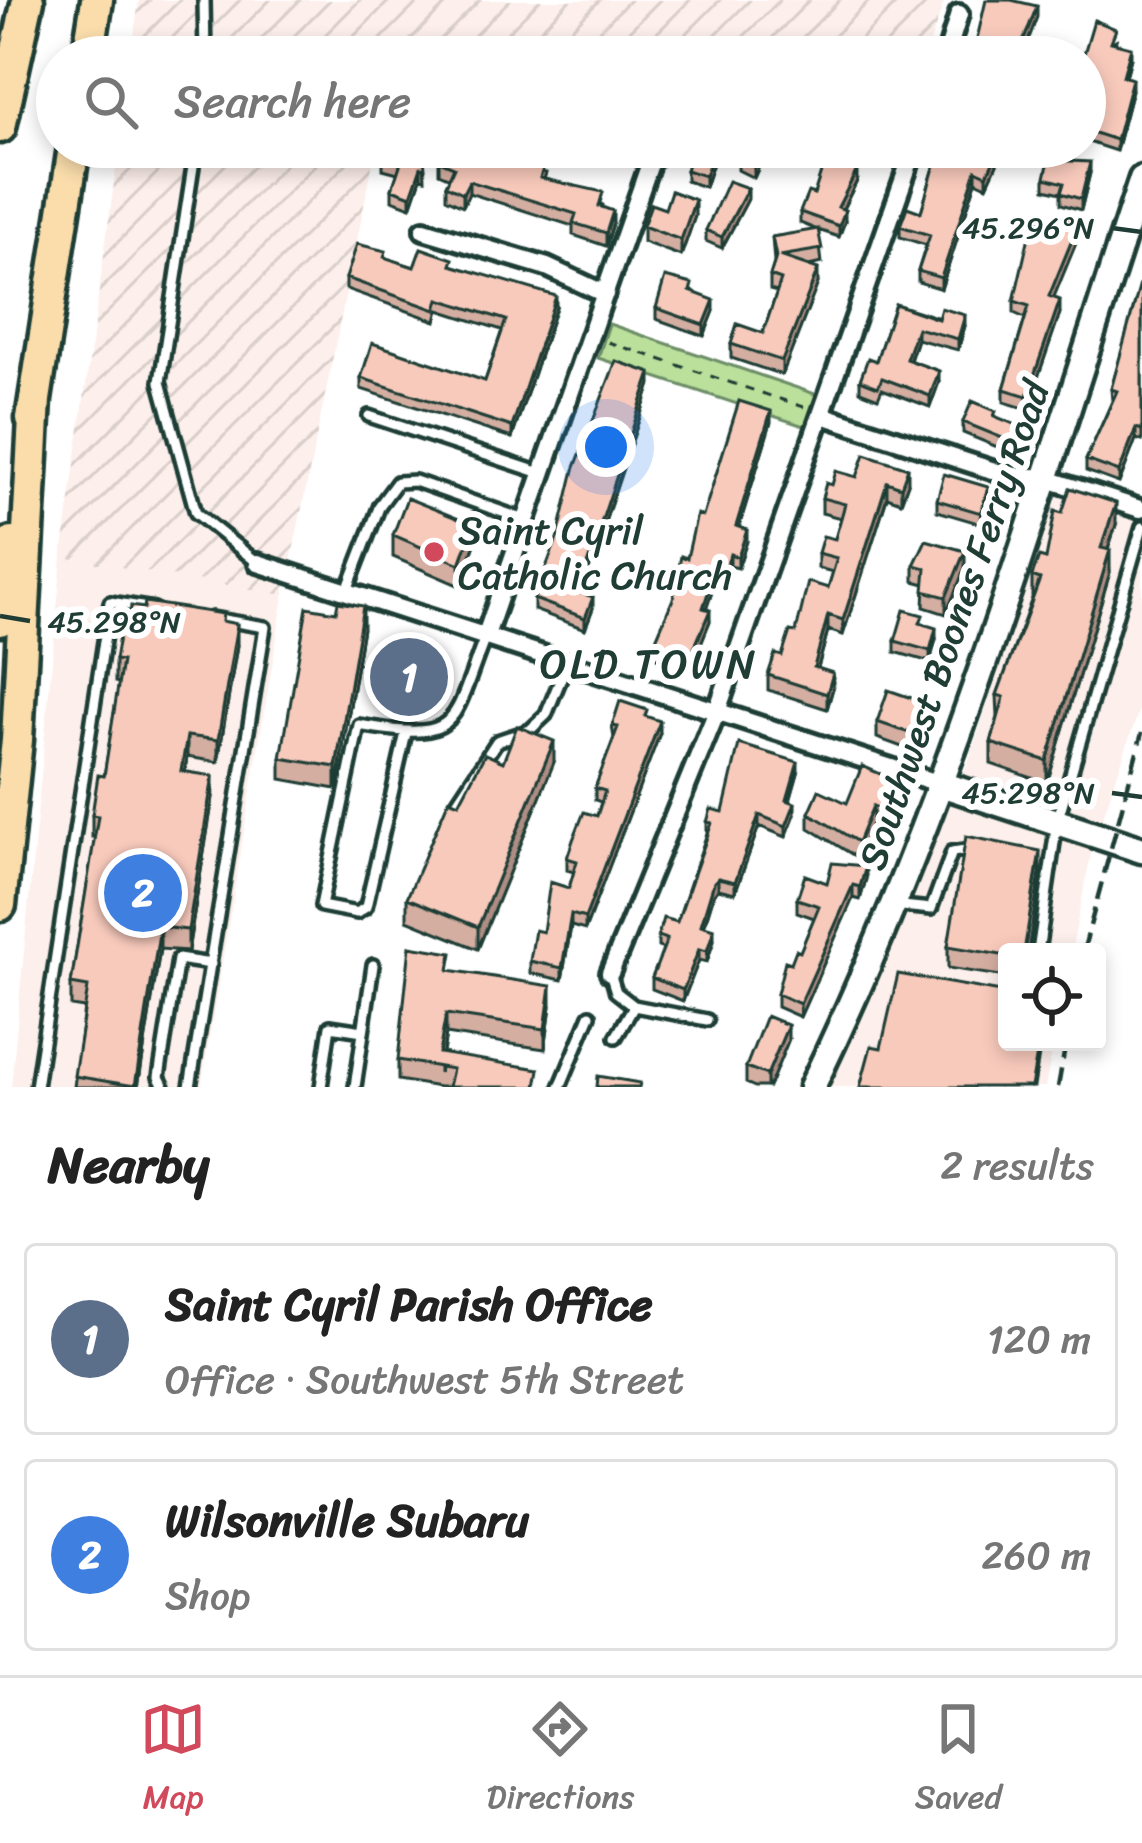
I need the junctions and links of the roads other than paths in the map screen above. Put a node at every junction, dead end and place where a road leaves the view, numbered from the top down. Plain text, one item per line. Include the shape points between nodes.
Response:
1 (28, 0) edge
2 (97, 0) edge
3 (204, 0) edge
4 (959, 14) dead end
5 (91, 36) edge
6 (205, 36) edge
7 (952, 36) edge
8 (0, 127) edge
9 (71, 168) edge
10 (193, 168) edge
11 (648, 168) edge
12 (908, 168) edge
13 (1142, 179) edge
14 (424, 230) dead end
15 (605, 294) junction
16 (35, 399) junction
17 (822, 415) junction
18 (369, 416) dead end
19 (541, 473) junction
20 (1044, 478) junction
21 (1142, 517) edge
22 (525, 520) junction
23 (259, 563) joint
24 (346, 593) junction
25 (176, 613) edge
26 (198, 616) edge
27 (0, 620) edge
28 (486, 634) junction
29 (568, 661) junction
30 (717, 711) junction
31 (406, 733) junction
32 (941, 784) junction
33 (455, 805) edge
34 (1057, 821) junction
35 (977, 849) edge
36 (1142, 850) edge
37 (1034, 862) edge
38 (1053, 866) junction
39 (0, 905) edge
40 (893, 905) junction
41 (1040, 943) edge
42 (211, 964) junction
43 (373, 965) dead end
44 (610, 973) joint
45 (634, 1006) junction
46 (590, 1015) dead end
47 (707, 1020) dead end
48 (363, 1031) junction
49 (616, 1037) dead end
50 (36, 1087) edge
51 (164, 1087) edge
52 (190, 1087) edge
53 (322, 1087) edge
54 (355, 1087) edge
55 (560, 1087) edge
56 (812, 1087) edge

1 - 8 highway
2 - 5 highway
3 - 6 lane
4 - 7 street
9 - 16 highway
10 - 23 lane via 160,382 196,513
11 - 15 street
12 - 17 street
13 - 20 street, Southwest Boones Ferry Road
14 - 15 street via 547,267
15 - 19 street
16 - 27 highway
16 - 39 highway
17 - 20 street via 1007,475
17 - 30 street
18 - 19 lane
19 - 22 street
20 - 21 street
20 - 32 street, Southwest Boones Ferry Road
21 - 34 lane
22 - 24 lane via 415,481 397,482
22 - 28 street
23 - 24 street
24 - 28 street
25 - 50 lane via 110,602
26 - 42 lane via 265,627
28 - 29 street
28 - 31 lane via 451,721 439,732
29 - 30 street
29 - 33 lane via 546,715 497,741
30 - 32 street
30 - 44 street
31 - 31 lane via 359,725 321,906 357,913 366,907
32 - 34 street
32 - 40 street, Southwest Boones Ferry Road
34 - 36 street
34 - 38 lane
35 - 40 lane via 952,852 931,909
37 - 38 lane
38 - 41 lane
40 - 56 street, Southwest Boones Ferry Road
42 - 51 lane via 178,959
42 - 52 lane
43 - 48 lane
44 - 45 lane via 616,992
45 - 47 lane
45 - 49 lane
46 - 55 lane
48 - 53 lane via 331,1026
48 - 54 lane

